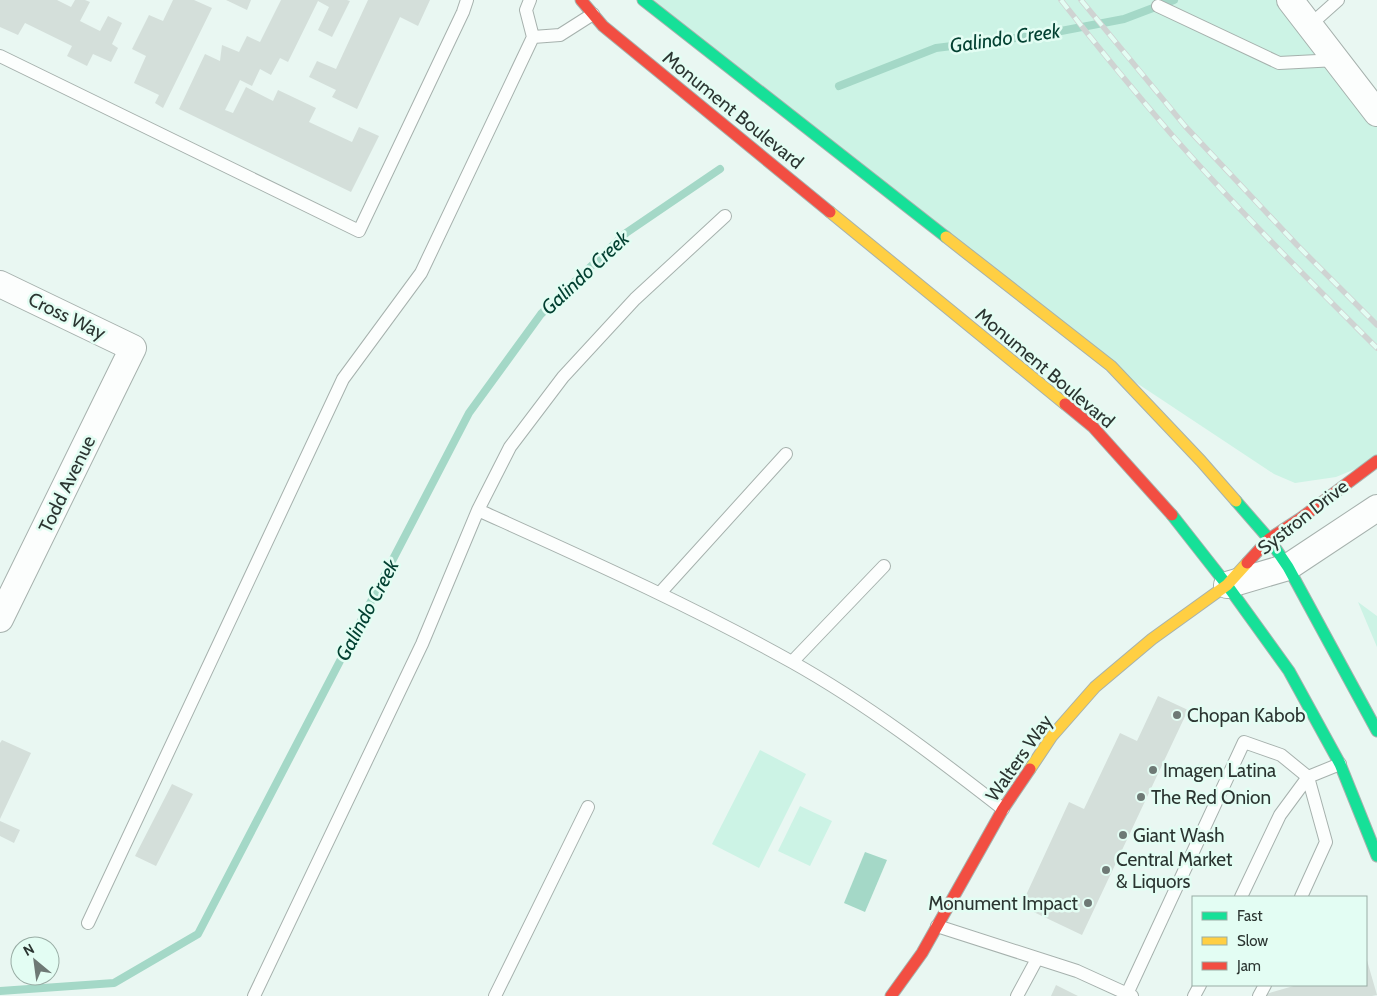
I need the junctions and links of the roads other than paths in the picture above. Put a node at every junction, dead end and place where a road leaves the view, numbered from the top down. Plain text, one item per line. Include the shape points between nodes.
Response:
1 (467, 0) edge
2 (530, 0) edge
3 (581, 0) edge
4 (643, 0) edge
5 (1290, 0) edge
6 (1338, 0) edge
7 (1158, 6) dead end
8 (593, 14) junction
9 (1310, 25) junction
10 (533, 37) junction
11 (0, 56) edge
12 (1337, 60) junction
13 (1377, 113) edge
14 (725, 216) dead end
15 (0, 284) edge
16 (133, 348) joint
17 (786, 454) dead end
18 (1377, 461) edge
19 (1377, 508) edge
20 (478, 510) junction
21 (1270, 538) junction
22 (884, 566) dead end
23 (1288, 567) junction
24 (1227, 585) junction
25 (660, 593) junction
26 (0, 620) edge
27 (792, 662) junction
28 (1377, 732) edge
29 (1340, 764) junction
30 (1308, 777) junction
31 (588, 807) dead end
32 (1003, 809) junction
33 (1377, 856) edge
34 (1241, 896) edge
35 (1301, 896) edge
36 (88, 923) dead end
37 (937, 926) junction
38 (1037, 959) junction
39 (1130, 995) edge
40 (254, 996) edge
41 (495, 996) edge
42 (891, 996) edge
43 (1018, 996) edge

1 - 11 lane via 359,230
2 - 10 lane via 526,10
3 - 8 main road, Monument Boulevard
4 - 21 main road, Monument Boulevard via 1111,366
5 - 9 street
6 - 9 lane
7 - 12 lane via 1279,63
8 - 10 lane via 560,35
8 - 24 main road, Monument Boulevard via 603,26 1093,427 1164,505
9 - 12 street
10 - 36 lane via 420,273 343,379
12 - 13 street
14 - 20 lane via 635,299 563,377 510,447
15 - 16 street, Cross Way
16 - 26 street, Todd Avenue
17 - 25 lane
18 - 21 main road, Systron Drive
19 - 23 street, Systron Drive
20 - 25 lane
20 - 40 lane via 422,644
21 - 23 main road, Monument Boulevard
21 - 24 main road, Systron Drive
22 - 27 lane
23 - 24 street, Systron Drive
23 - 28 main road, Monument Boulevard
24 - 29 main road, Monument Boulevard via 1289,671
24 - 32 main road, Walters Way via 1152,639 1095,687 1052,736
25 - 27 lane
27 - 32 lane via 866,706
29 - 30 lane
29 - 33 main road, Monument Boulevard
30 - 34 lane via 1280,815
30 - 35 lane via 1326,842
30 - 39 lane via 1281,755 1244,742
31 - 41 lane
32 - 37 main road, Walters Way
37 - 38 lane
37 - 42 main road, Walters Way
38 - 39 lane via 1077,971
38 - 43 lane

